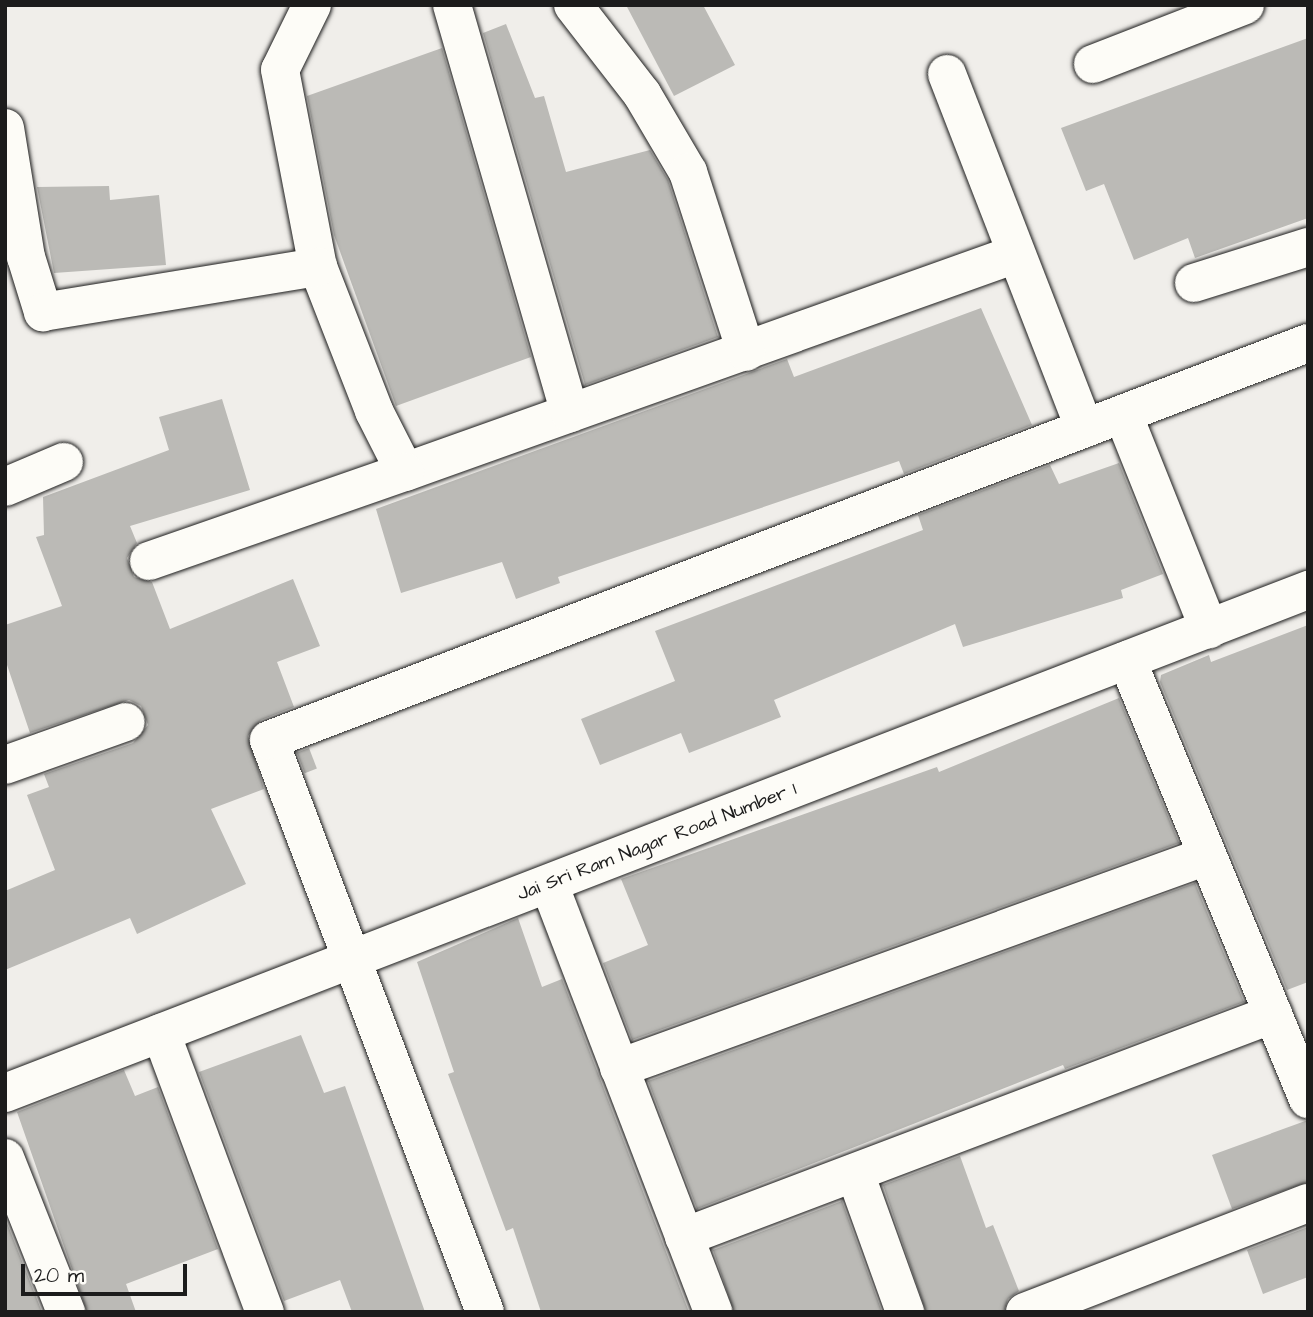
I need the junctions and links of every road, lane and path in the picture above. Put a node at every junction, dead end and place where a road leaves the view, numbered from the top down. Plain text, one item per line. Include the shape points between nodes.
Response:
1 (312, 5) edge
2 (452, 5) edge
3 (573, 5) edge
4 (1245, 5) edge
5 (1093, 64) dead end
6 (947, 74) dead end
7 (5, 128) edge
8 (1308, 247) edge
9 (1013, 255) junction
10 (16, 261) edge
11 (318, 267) junction
12 (1194, 283) dead end
13 (1308, 343) edge
14 (746, 352) junction
15 (570, 413) junction
16 (1123, 414) junction
17 (1084, 428) junction
18 (64, 462) dead end
19 (405, 472) junction
20 (5, 487) edge
21 (149, 561) dead end
22 (1308, 590) edge
23 (1209, 629) junction
24 (1127, 660) junction
25 (126, 722) dead end
26 (5, 765) edge
27 (1207, 856) junction
28 (549, 884) junction
29 (352, 960) junction
30 (1273, 1014) junction
31 (160, 1033) junction
32 (619, 1068) junction
33 (5, 1093) edge
34 (1308, 1099) edge
35 (5, 1158) edge
36 (855, 1173) junction
37 (1308, 1203) edge
38 (684, 1237) junction
39 (66, 1312) edge
40 (265, 1312) edge
41 (485, 1312) edge
42 (713, 1312) edge
43 (905, 1312) edge
44 (1025, 1312) edge

1 - 11 street via 280,70
2 - 15 street
3 - 14 street via 642,94 688,172
4 - 5 street
6 - 9 street
7 - 10 street
8 - 12 street
9 - 14 street
9 - 17 street
10 - 11 street via 43,312
11 - 19 street via 374,411
13 - 16 street
14 - 15 street
15 - 19 street
16 - 17 street
16 - 23 street
17 - 29 street via 269,740
18 - 20 street
19 - 21 street
22 - 23 street, Jai Sri Ram Nagar Road Number 1
23 - 24 street, Jai Sri Ram Nagar Road Number 1
24 - 27 street
24 - 28 street, Jai Sri Ram Nagar Road Number 1
25 - 26 street
27 - 30 street
27 - 32 street
28 - 29 street, Jai Sri Ram Nagar Road Number 1
28 - 32 street
29 - 31 street, Jai Sri Ram Nagar Road Number 1
29 - 41 street
30 - 34 street
30 - 36 street
31 - 33 street, Jai Sri Ram Nagar Road Number 1
31 - 40 street
32 - 38 street
35 - 39 street
36 - 38 street
36 - 43 street
37 - 44 street
38 - 42 street

